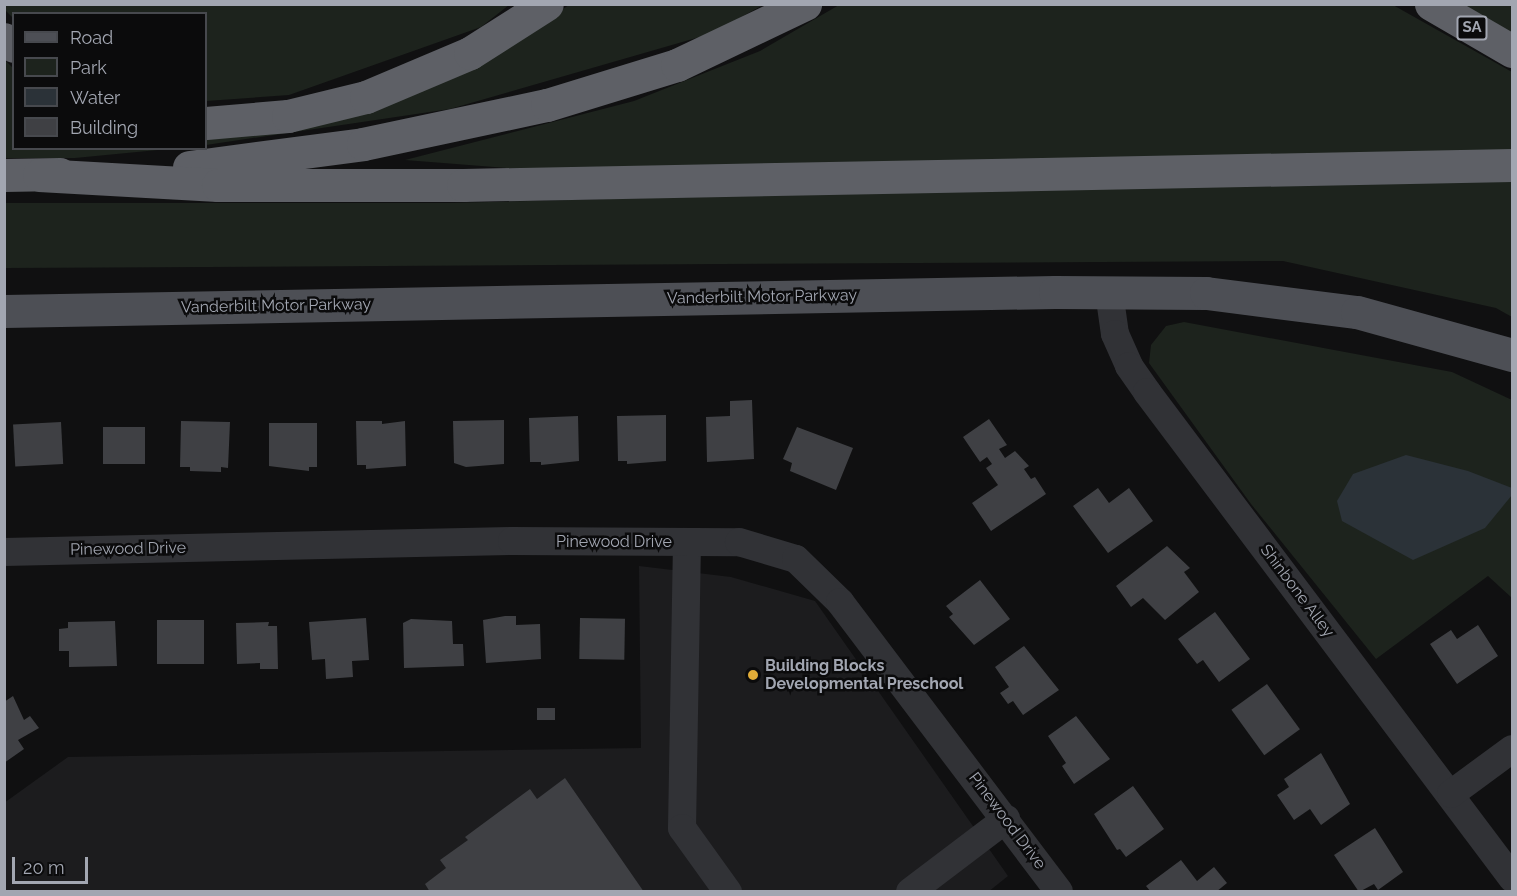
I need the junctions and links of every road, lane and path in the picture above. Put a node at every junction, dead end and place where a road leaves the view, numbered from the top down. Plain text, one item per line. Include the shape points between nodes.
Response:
1 (547, 4) edge
2 (805, 4) edge
3 (1431, 4) edge
4 (1512, 51) edge
5 (207, 123) edge
6 (1512, 165) edge
7 (4, 175) edge
8 (39, 175) junction
9 (1109, 292) junction
10 (4, 310) edge
11 (1512, 355) edge
12 (687, 542) junction
13 (4, 552) edge
14 (1512, 749) edge
15 (1451, 794) junction
16 (1006, 819) junction
17 (1512, 878) edge
18 (728, 891) edge
19 (910, 891) edge
20 (1059, 891) edge

1 - 5 highway via 470,53 366,97 279,118
2 - 8 highway via 677,65 501,116 269,158 138,171
3 - 4 highway, SA
6 - 8 highway via 376,186 218,184
7 - 8 highway
9 - 10 main road, Vanderbilt Motor Parkway
9 - 11 main road, Vanderbilt Motor Parkway via 1206,293 1304,303 1401,322
9 - 15 street, Shinbone Alley via 1115,334 1129,366
12 - 13 street, Pinewood Drive via 512,541
12 - 16 street, Pinewood Drive via 739,542 796,559 840,602
12 - 18 street via 682,828
14 - 15 street
15 - 17 street, Shinbone Alley
16 - 19 street
16 - 20 street, Pinewood Drive

